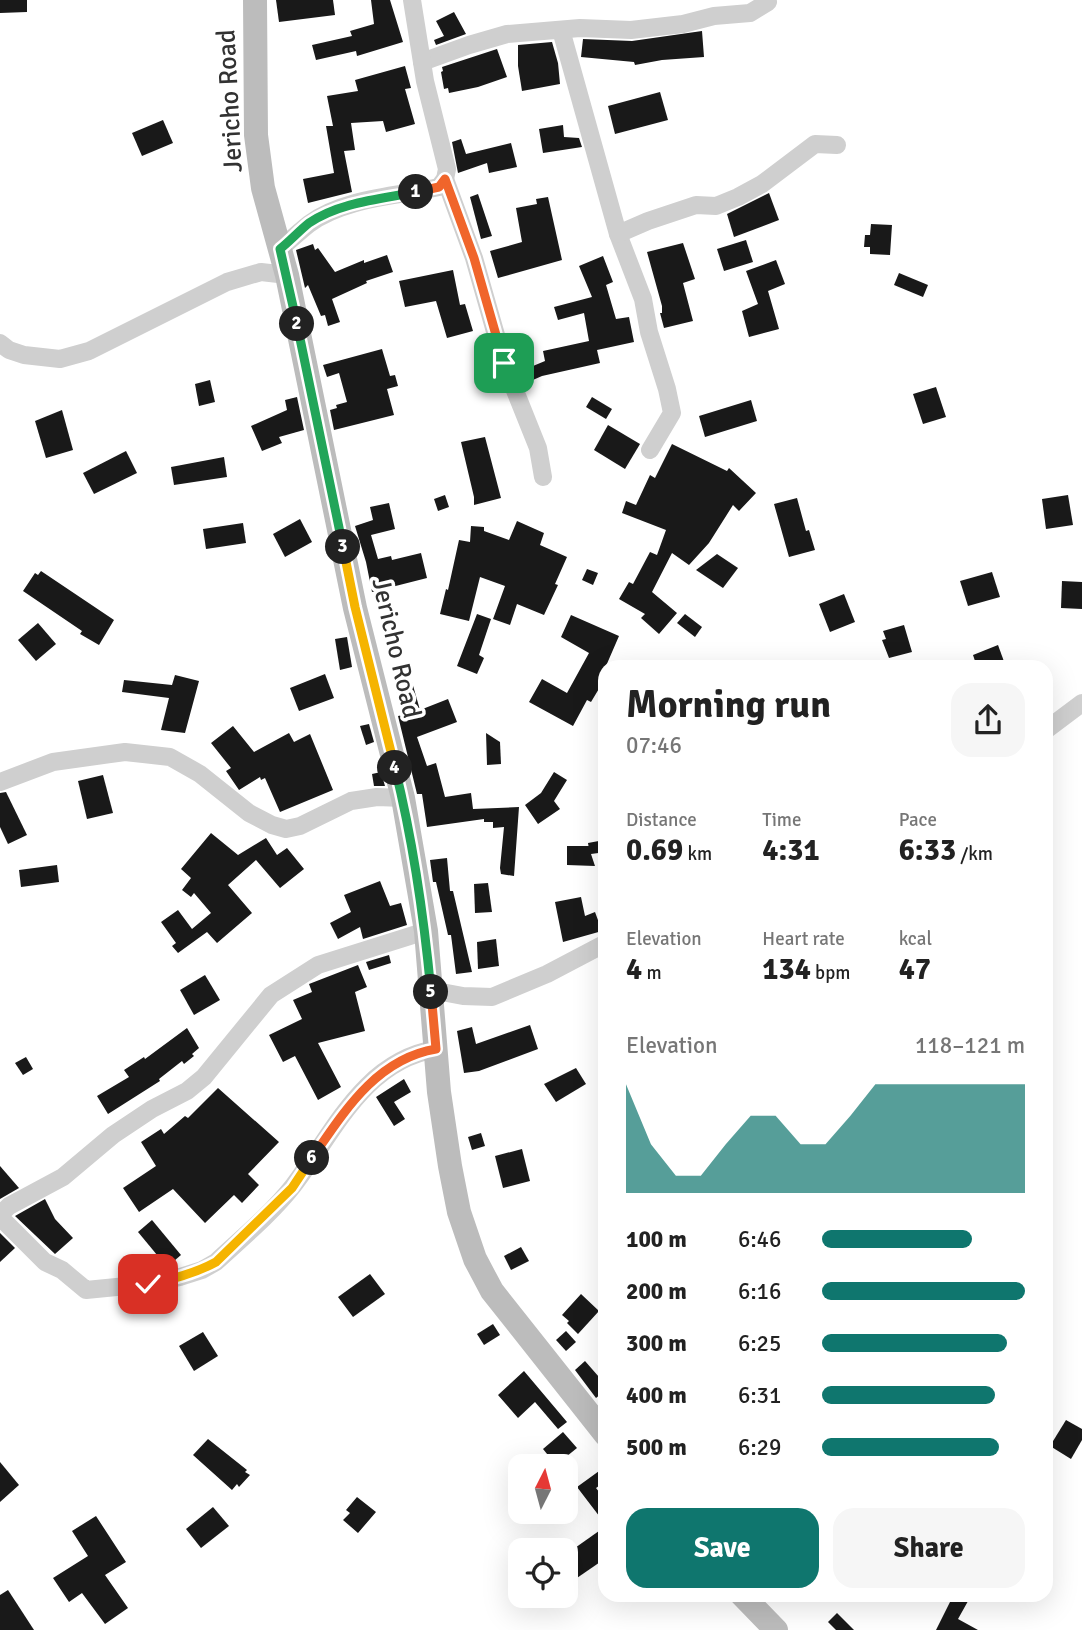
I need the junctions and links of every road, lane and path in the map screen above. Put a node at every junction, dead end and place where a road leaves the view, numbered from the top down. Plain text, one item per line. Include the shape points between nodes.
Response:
1 (255, 0) edge
2 (412, 0) edge
3 (768, 2) dead end
4 (561, 30) junction
5 (422, 62) junction
6 (837, 145) dead end
7 (445, 179) junction
8 (618, 234) junction
9 (280, 249) junction
10 (287, 275) junction
11 (0, 343) edge
12 (650, 450) dead end
13 (544, 477) dead end
14 (1082, 703) edge
15 (1053, 725) edge
16 (0, 782) edge
17 (403, 798) junction
18 (426, 931) junction
19 (598, 947) edge
20 (431, 990) junction
21 (436, 1049) junction
22 (598, 1425) edge
23 (749, 1602) edge
24 (776, 1630) edge

1 - 9 street, Jericho Road via 256,135 263,188
2 - 5 street
3 - 4 street via 750,12 683,24
4 - 5 street via 507,34
4 - 8 street
5 - 7 street via 447,169
6 - 8 street via 815,144 738,197 716,205 696,205
7 - 9 street via 439,187 336,210 310,223
7 - 13 street via 504,363 538,447
8 - 12 street via 643,299 672,412
9 - 10 street, Jericho Road
10 - 11 street via 261,272 226,282 89,351 60,359 24,355
10 - 17 street, Jericho Road via 355,607
14 - 15 street
16 - 17 street via 53,762 125,752 170,757 249,813 279,828 300,827 351,801
17 - 18 street, Jericho Road
18 - 20 street, Jericho Road
18 - 21 street via 318,965 282,986 204,1077 113,1135 63,1177 9,1206 2,1219 45,1262 86,1290 148,1284 202,1270 216,1262 292,1188 348,1105 367,1087 395,1063
19 - 20 street via 492,997
20 - 21 street, Jericho Road
21 - 22 street, Jericho Road via 450,1166 475,1259 492,1291
23 - 24 street

